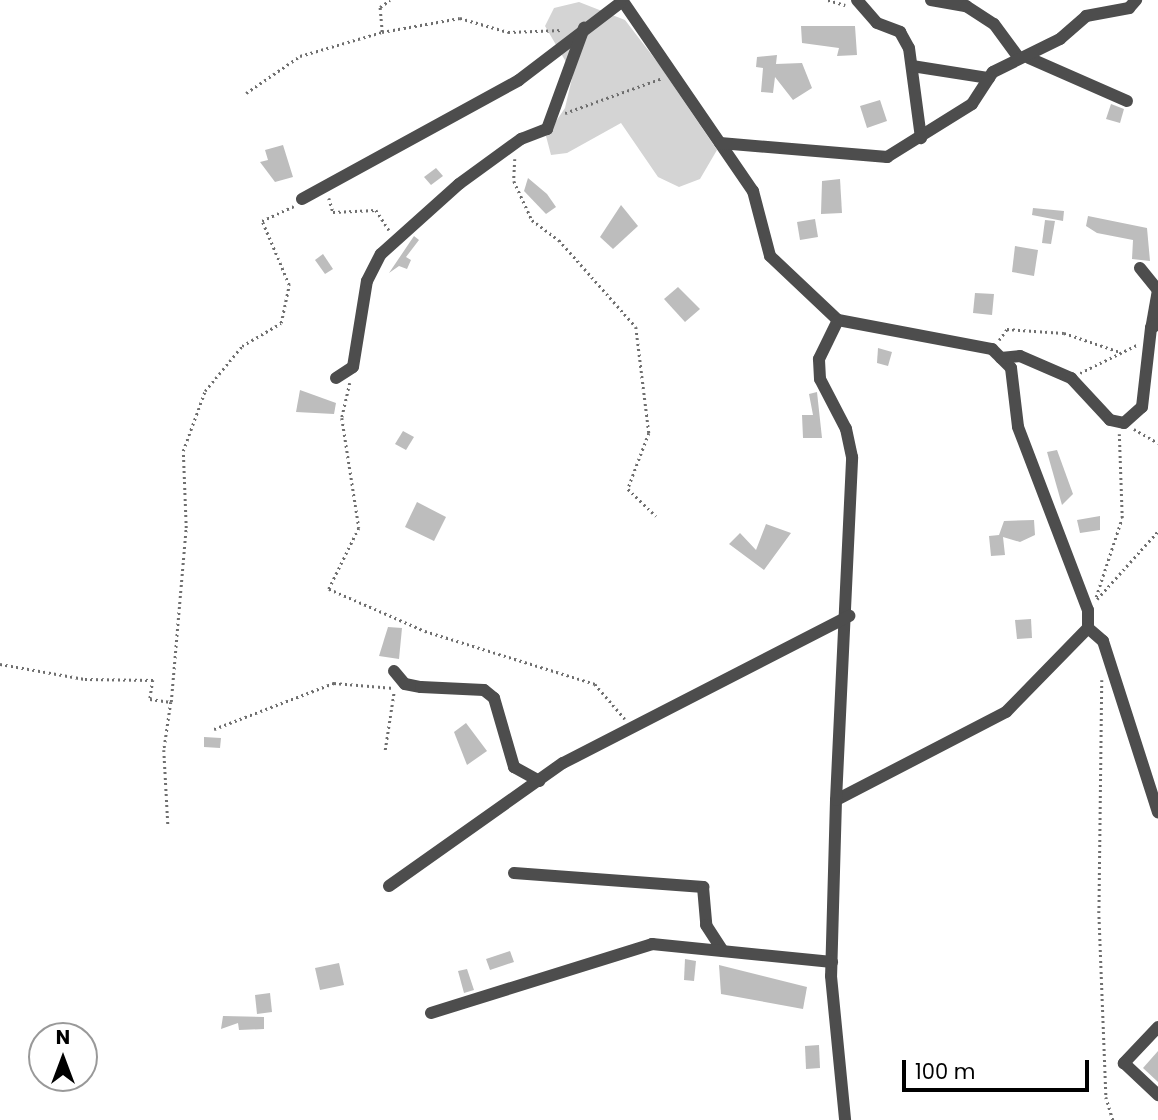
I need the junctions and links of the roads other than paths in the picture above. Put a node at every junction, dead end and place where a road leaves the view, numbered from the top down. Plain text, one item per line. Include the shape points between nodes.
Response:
1 (931, 0) edge
2 (1136, 0) edge
3 (621, 1) edge
4 (858, 4) edge
5 (584, 28) junction
6 (1024, 58) junction
7 (912, 66) junction
8 (989, 78) junction
9 (1127, 101) dead end
10 (921, 138) junction
11 (720, 144) junction
12 (302, 199) road end
13 (1140, 268) dead end
14 (838, 320) junction
15 (1153, 331) edge
16 (997, 353) junction
17 (337, 378) dead end
18 (849, 616) junction
19 (1088, 628) junction
20 (396, 679) road end
21 (539, 781) junction
22 (836, 800) junction
23 (1158, 812) edge
24 (514, 873) dead end
25 (388, 886) dead end
26 (723, 951) junction
27 (832, 962) junction
28 (430, 1013) dead end
29 (1158, 1027) edge
30 (1158, 1095) edge
31 (845, 1120) edge

1 - 6 street via 966,6 995,24
2 - 6 street via 1129,8 1086,16
3 - 5 street
3 - 11 street
4 - 7 street via 900,32
5 - 12 street via 519,80
5 - 17 street via 556,116 547,129 521,139 394,239 367,281 353,367
6 - 8 street
6 - 9 street
7 - 8 street
7 - 10 street
8 - 10 street via 972,104
10 - 11 street via 887,158
11 - 14 street via 753,191 770,256
13 - 15 street via 1157,290
14 - 16 street
14 - 18 street via 822,343 820,369 852,457
15 - 16 street via 1142,407 1124,423 1110,420 1070,378 1020,356
16 - 19 street via 1011,368 1018,427 1092,606
18 - 21 street via 632,727
18 - 22 street
19 - 22 street via 1006,712
19 - 23 street via 1103,641
20 - 21 street via 421,687 484,690 494,698 514,767
21 - 25 street
22 - 27 street
24 - 26 street via 703,887 706,925
26 - 27 street
26 - 28 street via 652,944
27 - 31 street
29 - 30 street via 1124,1063

